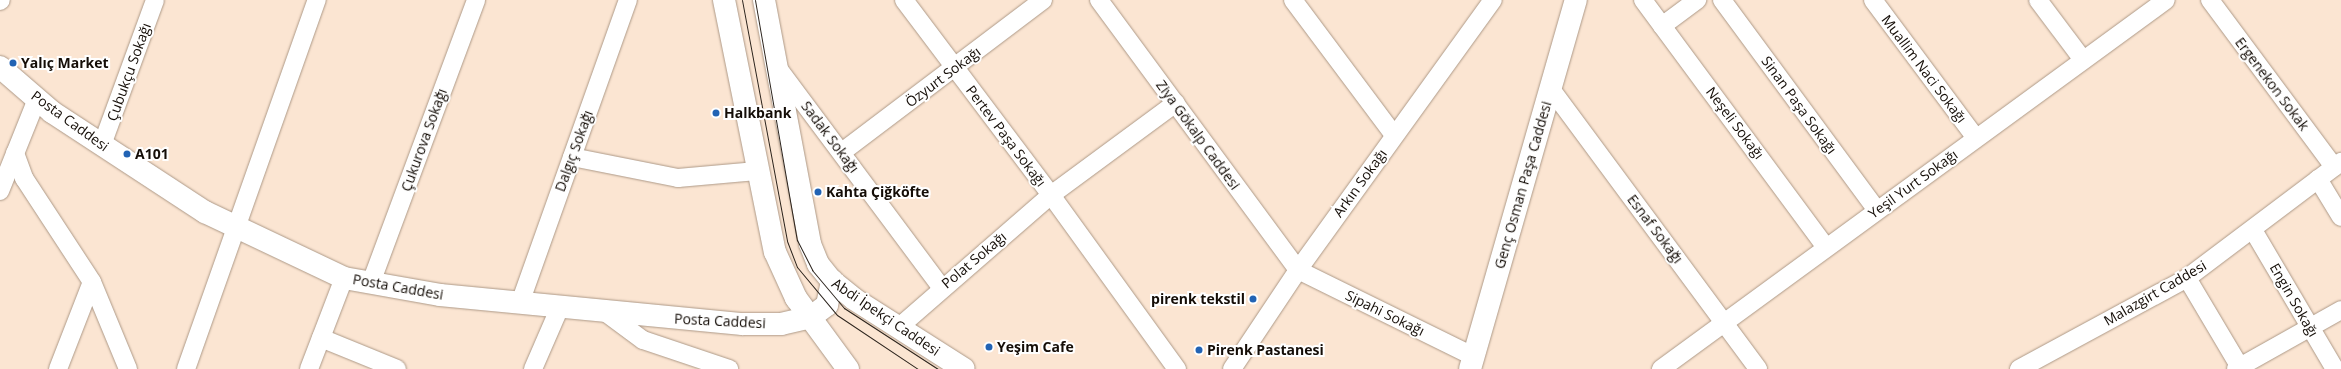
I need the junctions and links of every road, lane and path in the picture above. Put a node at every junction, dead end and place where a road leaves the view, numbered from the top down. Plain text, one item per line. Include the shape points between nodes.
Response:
1 (155, 0) edge
2 (317, 0) edge
3 (476, 0) edge
4 (628, 0) edge
5 (724, 0) edge
6 (764, 0) edge
7 (904, 0) edge
8 (1043, 0) edge
9 (1099, 0) edge
10 (1293, 0) edge
11 (1576, 0) edge
12 (1643, 0) edge
13 (1697, 0) edge
14 (1722, 0) edge
15 (1873, 0) edge
16 (2038, 0) edge
17 (2166, 0) edge
18 (2210, 0) edge
19 (1484, 4) edge
20 (1662, 26) junction
21 (2083, 60) junction
22 (775, 65) junction
23 (0, 67) edge
24 (955, 68) junction
25 (1551, 90) junction
26 (36, 99) junction
27 (1176, 104) junction
28 (1394, 135) junction
29 (1976, 138) junction
30 (102, 145) junction
31 (842, 152) junction
32 (15, 153) junction
33 (572, 157) junction
34 (2338, 164) edge
35 (757, 171) junction
36 (2318, 179) junction
37 (0, 191) edge
38 (1051, 195) junction
39 (1877, 210) junction
40 (2341, 217) edge
41 (236, 227) junction
42 (2253, 230) junction
43 (1826, 247) junction
44 (1298, 270) junction
45 (344, 278) junction
46 (2187, 278) junction
47 (372, 280) junction
48 (92, 282) junction
49 (832, 282) junction
50 (941, 287) junction
51 (520, 303) junction
52 (560, 307) junction
53 (2341, 310) edge
54 (605, 312) junction
55 (811, 317) junction
56 (1723, 322) junction
57 (2310, 327) junction
58 (898, 328) junction
59 (321, 338) junction
60 (1471, 362) edge
61 (2239, 368) edge
62 (58, 369) edge
63 (128, 369) edge
64 (186, 369) edge
65 (309, 369) edge
66 (397, 369) edge
67 (533, 369) edge
68 (728, 369) edge
69 (848, 369) edge
70 (964, 369) edge
71 (1177, 369) edge
72 (1232, 369) edge
73 (1661, 369) edge
74 (1758, 369) edge
75 (2019, 369) edge
76 (2335, 369) edge

1 - 30 street, Çubukçu Sokağı
2 - 41 street
3 - 47 street, Çukurova Sokağı
4 - 33 street, Dalgıç Sokağı
5 - 35 main road
6 - 22 main road, Abdi İpekçi Caddesi
7 - 24 street, Pertev Paşa Sokağı
8 - 24 street, Özyurt Sokağı
9 - 27 street, Ziya Gökalp Caddesi
10 - 28 street
11 - 25 main road, Genç Osman Paşa Caddesi
12 - 20 street, Neşeli Sokağı
13 - 20 street
14 - 39 street, Sinan Paşa Sokağı
15 - 29 street, Muallim Naci Sokağı
16 - 21 street
17 - 21 street, Yeşil Yurt Sokağı
18 - 34 street, Ergenekon Sokak
19 - 28 street, Arkın Sokağı
20 - 43 street, Neşeli Sokağı
21 - 29 street, Yeşil Yurt Sokağı
22 - 31 street, Sadak Sokağı
22 - 49 main road, Abdi İpekçi Caddesi via 810,244 818,264
23 - 26 main road, Posta Caddesi
24 - 31 street, Özyurt Sokağı
24 - 38 street, Pertev Paşa Sokağı
25 - 56 street, Esnaf Sokağı
25 - 60 main road, Genç Osman Paşa Caddesi
26 - 30 main road, Posta Caddesi
26 - 32 street
27 - 38 street, Pertev Paşa Sokağı
27 - 44 street, Ziya Gökalp Caddesi
28 - 44 street, Arkın Sokağı
29 - 39 street, Yeşil Yurt Sokağı
30 - 41 main road, Posta Caddesi via 205,212
31 - 50 street, Sadak Sokağı
32 - 37 street
32 - 48 street via 24,178
33 - 35 street via 678,178
33 - 51 street, Dalgıç Sokağı
34 - 36 street, Malazgirt Caddesi
35 - 55 main road via 775,252 796,298
36 - 40 street
36 - 42 street, Malazgirt Caddesi
38 - 50 street, Polat Sokağı
38 - 71 street, Pertev Paşa Sokağı
39 - 43 street, Yeşil Yurt Sokağı
41 - 45 main road, Posta Caddesi
41 - 64 street
42 - 46 street, Malazgirt Caddesi
42 - 57 street, Engin Sokağı
43 - 56 street, Yeşil Yurt Sokağı
44 - 60 street, Sipahi Sokağı
44 - 72 street, Arkın Sokağı
45 - 47 main road, Posta Caddesi
45 - 59 street
46 - 61 street
46 - 75 street, Malazgirt Caddesi
47 - 51 main road, Posta Caddesi via 440,295
48 - 62 street
48 - 63 street
49 - 55 main road, Posta Caddesi via 827,305
49 - 58 main road, Abdi İpekçi Caddesi
50 - 58 street, Polat Sokağı
51 - 52 main road, Posta Caddesi
52 - 54 main road, Posta Caddesi
52 - 67 street
53 - 57 street
54 - 55 main road, Posta Caddesi via 743,324 781,324
54 - 68 street via 643,340
55 - 69 main road
56 - 73 street, Yeşil Yurt Sokağı
56 - 74 street, Esnaf Sokağı
57 - 61 street
57 - 76 street, Engin Sokağı
58 - 70 main road, Abdi İpekçi Caddesi
59 - 65 street
59 - 66 street

